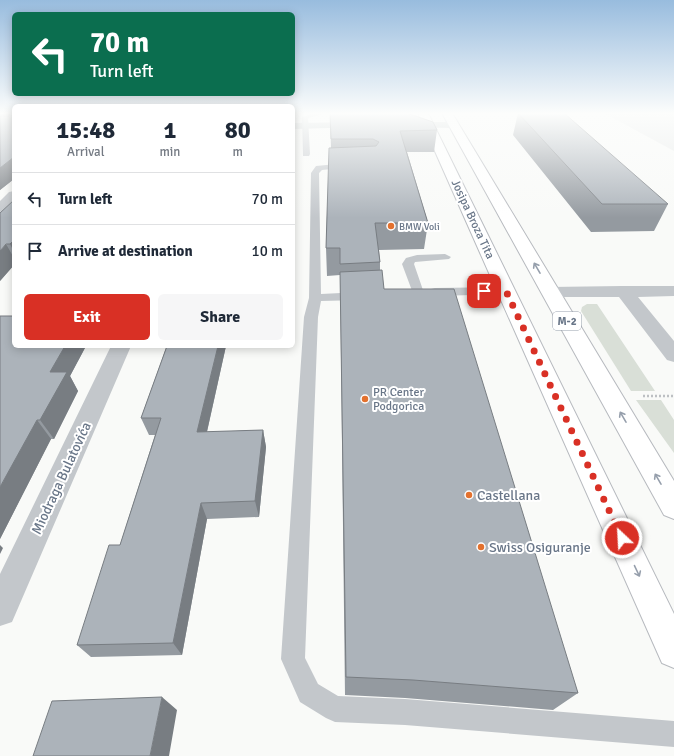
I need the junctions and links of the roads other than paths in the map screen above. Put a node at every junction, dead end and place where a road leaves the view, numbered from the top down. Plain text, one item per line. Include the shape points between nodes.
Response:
1 (306, 148) edge
2 (440, 148) edge
3 (467, 148) edge
4 (306, 154) dead end
5 (365, 165) edge
6 (12, 197) edge
7 (0, 208) edge
8 (445, 257) dead end
9 (506, 291) junction
10 (624, 291) junction
11 (674, 291) edge
12 (550, 292) junction
13 (418, 293) junction
14 (402, 294) edge
15 (370, 295) edge
16 (315, 298) junction
17 (120, 348) edge
18 (674, 355) edge
19 (674, 506) edge
20 (0, 610) edge
21 (674, 651) edge
22 (674, 734) edge

1 - 4 lane
2 - 9 main road, Josipa Broza Tita
12 -> 3 main road, M-2
5 - 16 lane via 331,166 319,168 315,173
6 - 7 street
8 - 13 lane via 410,260 408,264
9 - 13 lane
9 -> 21 main road, Josipa Broza Tita
10 - 11 street
10 - 12 street
10 - 18 street
19 -> 12 main road, M-2
13 - 14 lane
15 - 16 lane
16 - 22 lane via 311,317 294,659 309,693 335,709 406,712
17 - 20 street, Miodraga Bulatovića

